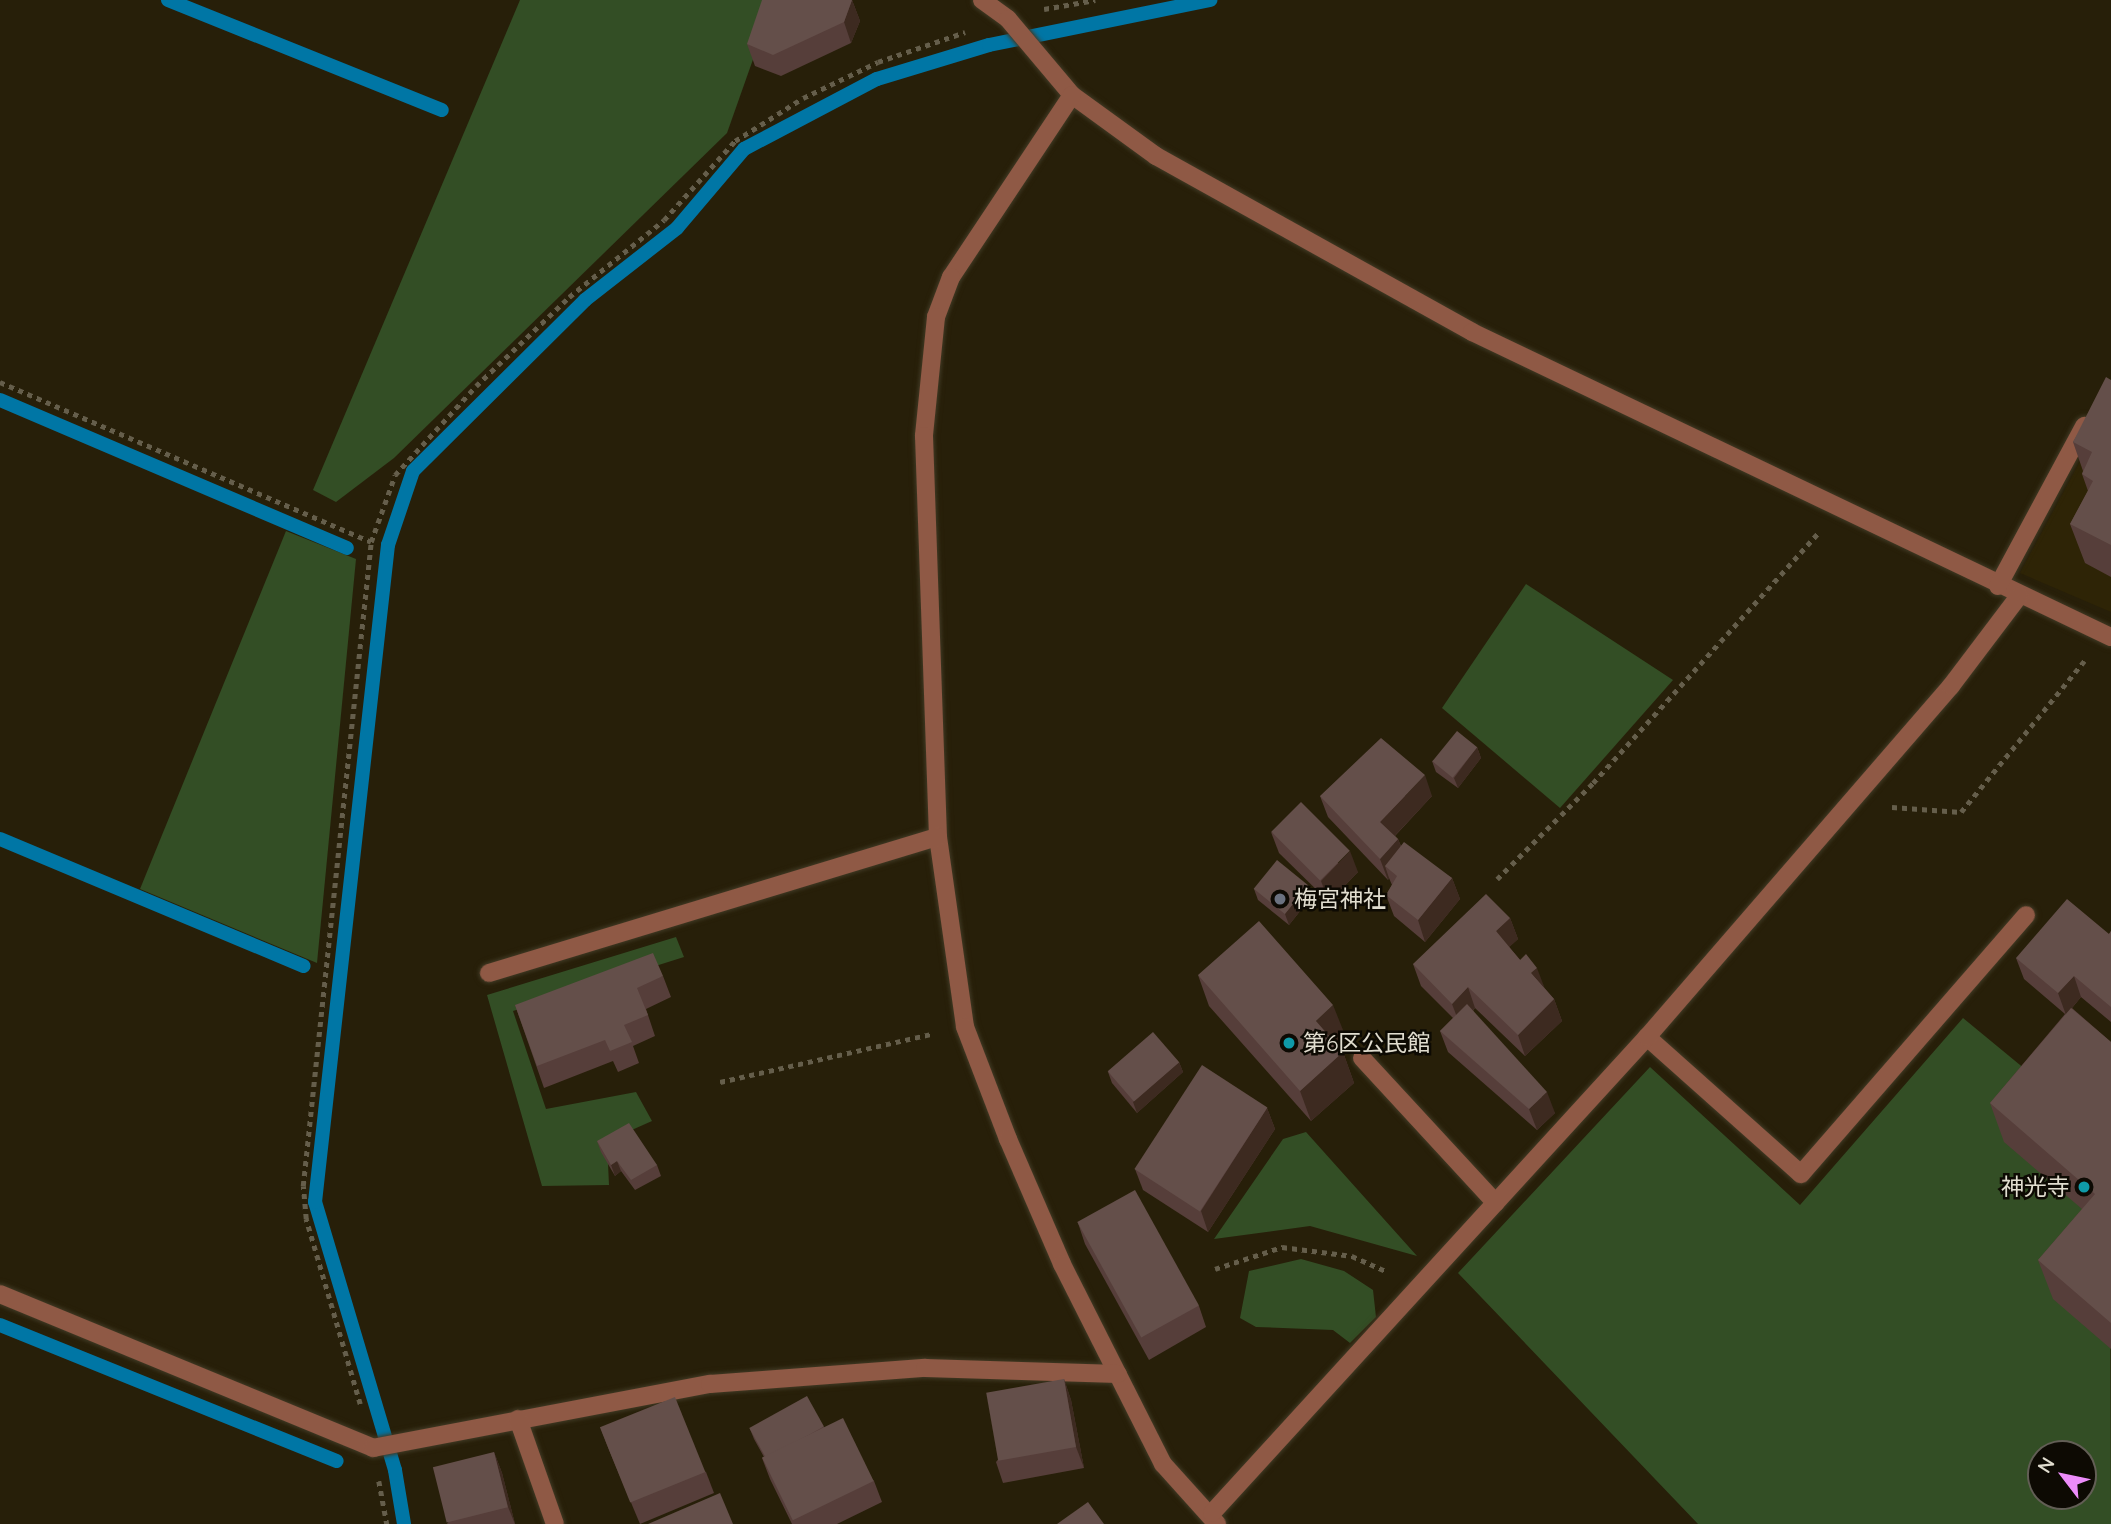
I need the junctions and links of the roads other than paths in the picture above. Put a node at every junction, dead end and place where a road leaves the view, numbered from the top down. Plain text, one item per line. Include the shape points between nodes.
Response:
1 (982, 0) edge
2 (1072, 94) junction
3 (2092, 411) edge
4 (1998, 586) junction
5 (2019, 596) junction
6 (2108, 636) edge
7 (938, 837) junction
8 (2026, 915) dead end
9 (489, 973) dead end
10 (1647, 1037) junction
11 (1362, 1058) dead end
12 (1496, 1203) junction
13 (0, 1294) edge
14 (1118, 1374) junction
15 (518, 1419) junction
16 (1214, 1519) edge
17 (555, 1524) edge

1 - 2 street via 1008,19
2 - 4 street via 1156,156 1472,332
2 - 7 street via 951,277 936,317 924,436
3 - 4 street
4 - 5 street
5 - 6 street
5 - 10 street via 1853,800
7 - 9 street
7 - 14 street via 965,1027 1062,1264
8 - 10 street via 1801,1174
10 - 12 street
11 - 12 street
12 - 16 street
13 - 15 street via 373,1448
14 - 15 street via 925,1368 814,1375 710,1384
14 - 16 street via 1163,1464
15 - 17 street

